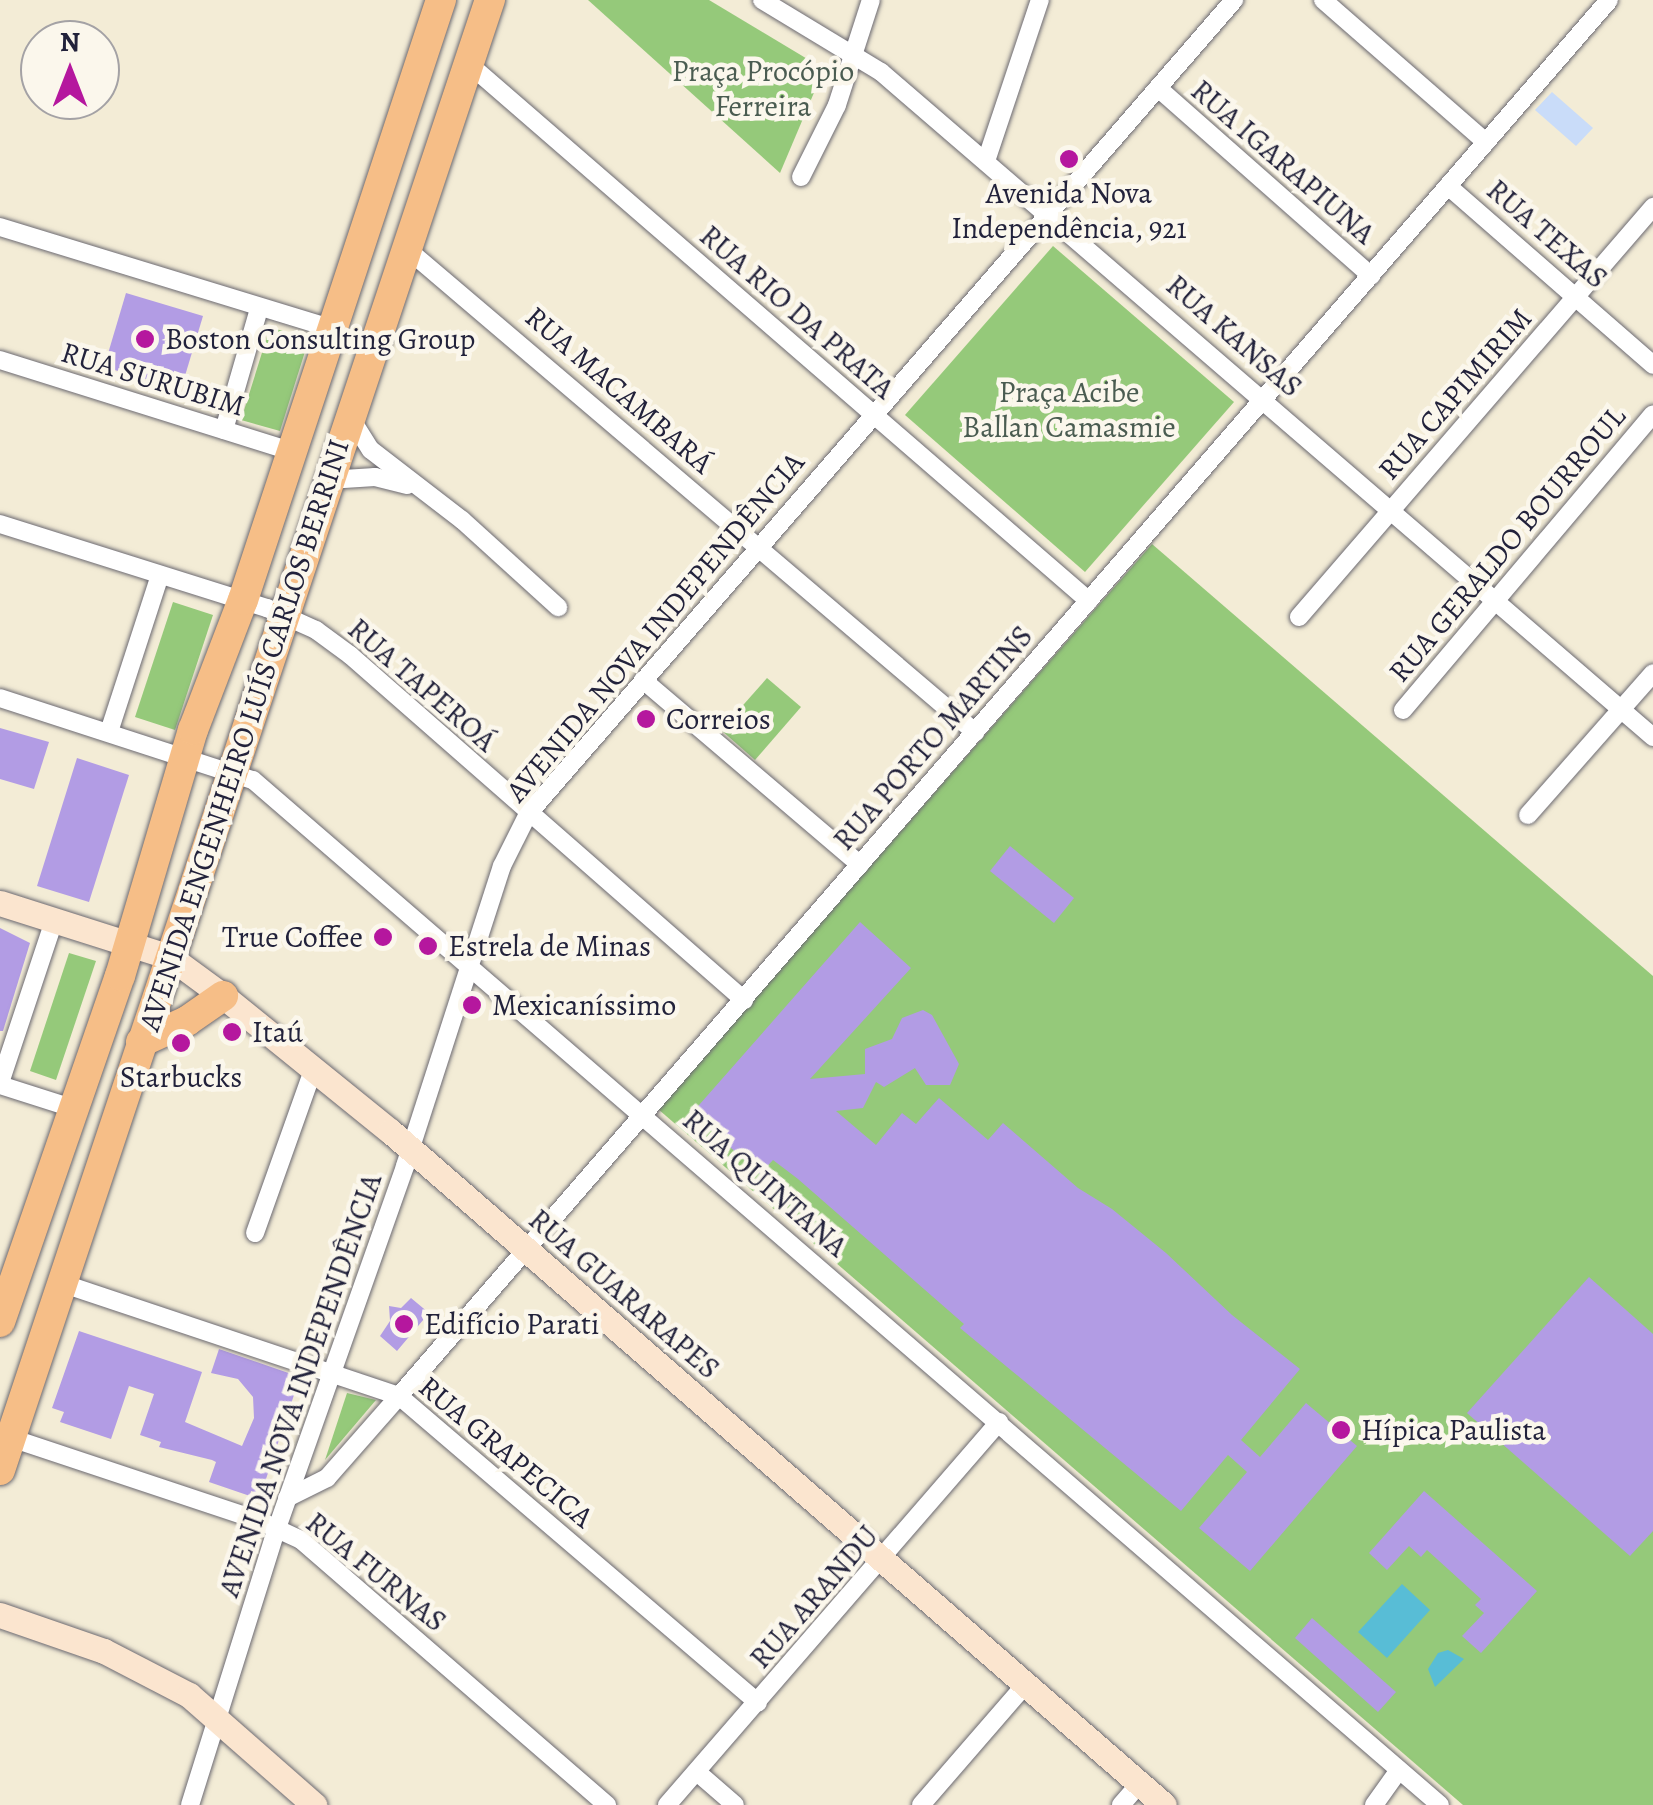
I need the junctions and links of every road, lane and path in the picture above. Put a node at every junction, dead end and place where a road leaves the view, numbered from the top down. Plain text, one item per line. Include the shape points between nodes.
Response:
1 (441, 0) edge
2 (490, 0) edge
3 (762, 0) edge
4 (871, 0) edge
5 (1040, 0) edge
6 (1234, 0) edge
7 (1323, 0) edge
8 (1602, 2) edge
9 (855, 54) junction
10 (469, 64) junction
11 (1158, 88) junction
12 (1486, 142) junction
13 (986, 161) junction
14 (801, 177) dead end
15 (1448, 186) junction
16 (1653, 207) edge
17 (1049, 214) junction
18 (0, 227) edge
19 (407, 249) junction
20 (1371, 276) junction
21 (1577, 296) junction
22 (259, 310) junction
23 (334, 329) junction
24 (0, 360) edge
25 (1653, 364) edge
26 (1264, 399) junction
27 (874, 414) junction
28 (1653, 414) edge
29 (350, 416) junction
30 (224, 430) junction
31 (290, 450) junction
32 (328, 480) junction
33 (420, 491) junction
34 (1392, 510) junction
35 (0, 524) edge
36 (760, 546) junction
37 (160, 575) junction
38 (1494, 598) junction
39 (243, 600) junction
40 (1089, 601) junction
41 (558, 607) dead end
42 (285, 617) junction
43 (1299, 617) dead end
44 (1653, 673) edge
45 (643, 680) junction
46 (0, 698) edge
47 (1402, 710) dead end
48 (1621, 710) junction
49 (109, 732) junction
50 (975, 732) junction
51 (1653, 737) edge
52 (186, 756) junction
53 (233, 772) junction
54 (528, 814) junction
55 (1528, 815) dead end
56 (860, 865) junction
57 (0, 903) edge
58 (54, 920) junction
59 (131, 944) junction
60 (170, 957) junction
61 (471, 967) junction
62 (222, 996) junction
63 (744, 1000) junction
64 (141, 1042) junction
65 (314, 1067) junction
66 (0, 1084) edge
67 (75, 1109) junction
68 (644, 1116) junction
69 (409, 1150) junction
70 (254, 1233) dead end
71 (526, 1252) junction
72 (61, 1283) junction
73 (0, 1322) edge
74 (330, 1370) junction
75 (400, 1396) junction
76 (998, 1422) junction
77 (11, 1438) junction
78 (0, 1470) edge
79 (287, 1498) junction
80 (277, 1528) junction
81 (882, 1561) junction
82 (0, 1614) edge
83 (1025, 1685) junction
84 (758, 1702) junction
85 (218, 1721) junction
86 (697, 1772) junction
87 (1406, 1776) junction
88 (1140, 1783) junction
89 (1378, 1801) edge
90 (190, 1805) edge
91 (314, 1805) edge
92 (607, 1805) edge
93 (667, 1805) edge
94 (734, 1805) edge
95 (921, 1805) edge
96 (1121, 1805) edge
97 (1164, 1805) edge
98 (1440, 1805) edge

1 - 23 main road, AVENIDA ENGENHEIRO LUÍS CARLOS BERRINI
2 - 10 main road, AVENIDA ENGENHEIRO LUÍS CARLOS BERRINI
3 - 9 street, RUA KANSAS
4 - 9 street
5 - 13 street
6 - 11 street, AVENIDA NOVA INDEPENDÊNCIA
7 - 12 street
8 - 12 street, RUA PORTO MARTINS
9 - 13 street, RUA KANSAS
9 - 14 street
10 - 19 main road, AVENIDA ENGENHEIRO LUÍS CARLOS BERRINI
10 - 27 street, RUA RIO DA PRATA
11 - 17 street, AVENIDA NOVA INDEPENDÊNCIA
11 - 20 street, RUA IGARAPIUNA
12 - 15 street, RUA PORTO MARTINS
13 - 17 street, RUA KANSAS
15 - 20 street, RUA PORTO MARTINS
15 - 21 street, RUA TEXAS
16 - 21 street, RUA CAPIMIRIM
17 - 26 street, RUA KANSAS
17 - 27 street, AVENIDA NOVA INDEPENDÊNCIA
18 - 22 street
19 - 29 main road, AVENIDA ENGENHEIRO LUÍS CARLOS BERRINI
19 - 36 street, RUA MACAMBARÁ
20 - 26 street, RUA PORTO MARTINS
21 - 25 street, RUA TEXAS
21 - 34 street, RUA CAPIMIRIM
22 - 23 street
22 - 30 street
23 - 31 main road, AVENIDA ENGENHEIRO LUÍS CARLOS BERRINI
24 - 30 street, RUA SURUBIM
26 - 34 street, RUA KANSAS
26 - 40 street, RUA PORTO MARTINS
27 - 36 street, AVENIDA NOVA INDEPENDÊNCIA
27 - 40 street, RUA RIO DA PRATA
28 - 38 street, RUA GERALDO BOURROUL
29 - 32 main road, AVENIDA ENGENHEIRO LUÍS CARLOS BERRINI
29 - 33 street via 371,450
30 - 31 street, RUA SURUBIM
31 - 39 main road, AVENIDA ENGENHEIRO LUÍS CARLOS BERRINI
32 - 33 street via 375,477
32 - 42 main road, AVENIDA ENGENHEIRO LUÍS CARLOS BERRINI
33 - 41 street
34 - 38 street, RUA KANSAS
34 - 43 street, RUA CAPIMIRIM
35 - 37 street, RUA TAPEROÁ
36 - 45 street, AVENIDA NOVA INDEPENDÊNCIA
36 - 50 street, RUA MACAMBARÁ
37 - 39 street, RUA TAPEROÁ
37 - 49 street
38 - 47 street, RUA GERALDO BOURROUL
38 - 48 street, RUA KANSAS
39 - 42 street, RUA TAPEROÁ
39 - 52 main road, AVENIDA ENGENHEIRO LUÍS CARLOS BERRINI
40 - 50 street, RUA PORTO MARTINS
42 - 53 main road, AVENIDA ENGENHEIRO LUÍS CARLOS BERRINI
42 - 54 street, RUA TAPEROÁ via 350,654
44 - 48 street
45 - 54 street, AVENIDA NOVA INDEPENDÊNCIA
45 - 56 street
46 - 49 street, RUA QUINTANA
48 - 51 street, RUA KANSAS
48 - 55 street
49 - 52 street, RUA QUINTANA
50 - 56 street, RUA PORTO MARTINS
52 - 53 street, RUA QUINTANA
52 - 59 main road, AVENIDA ENGENHEIRO LUÍS CARLOS BERRINI
53 - 60 main road, AVENIDA ENGENHEIRO LUÍS CARLOS BERRINI
53 - 61 street, RUA QUINTANA via 253,780
54 - 61 street, AVENIDA NOVA INDEPENDÊNCIA via 502,866
54 - 63 street, RUA TAPEROÁ
56 - 63 street, RUA PORTO MARTINS
57 - 58 street, RUA GUARARAPES
58 - 59 street, RUA GUARARAPES
58 - 66 street
59 - 60 street, RUA GUARARAPES
59 - 67 main road, AVENIDA ENGENHEIRO LUÍS CARLOS BERRINI
60 - 62 street, RUA GUARARAPES
60 - 64 main road, AVENIDA ENGENHEIRO LUÍS CARLOS BERRINI
61 - 68 street, RUA QUINTANA
61 - 69 street, AVENIDA NOVA INDEPENDÊNCIA
62 - 64 main road
62 - 65 street, RUA GUARARAPES
63 - 68 street, RUA PORTO MARTINS
64 - 72 main road, AVENIDA ENGENHEIRO LUÍS CARLOS BERRINI
65 - 69 street, RUA GUARARAPES
65 - 70 street
66 - 67 street
67 - 73 main road, AVENIDA ENGENHEIRO LUÍS CARLOS BERRINI
68 - 71 street, RUA PORTO MARTINS
68 - 76 street, RUA QUINTANA
69 - 71 street, RUA GUARARAPES
69 - 74 street, AVENIDA NOVA INDEPENDÊNCIA
71 - 75 street, RUA PORTO MARTINS
71 - 81 street, RUA GUARARAPES
72 - 74 street, RUA GRAPECICA
72 - 77 main road, AVENIDA ENGENHEIRO LUÍS CARLOS BERRINI
74 - 75 street, RUA GRAPECICA
74 - 79 street, AVENIDA NOVA INDEPENDÊNCIA
75 - 79 street, RUA PORTO MARTINS via 327,1478
75 - 84 street, RUA GRAPECICA
76 - 81 street, RUA ARANDU
76 - 87 street, RUA QUINTANA
77 - 78 main road, AVENIDA ENGENHEIRO LUÍS CARLOS BERRINI
77 - 80 street, RUA FURNAS
79 - 80 street, AVENIDA NOVA INDEPENDÊNCIA
80 - 85 street, AVENIDA NOVA INDEPENDÊNCIA
80 - 92 street, RUA FURNAS via 301,1540
81 - 83 street, RUA GUARARAPES
81 - 84 street, RUA ARANDU
82 - 85 street via 135,1665 189,1695
83 - 88 street, RUA GUARARAPES
83 - 95 street
84 - 86 street, RUA ARANDU
85 - 90 street, AVENIDA NOVA INDEPENDÊNCIA
85 - 91 street
86 - 93 street, RUA ARANDU
86 - 94 street
87 - 89 street
87 - 98 street, RUA QUINTANA
88 - 96 street
88 - 97 street, RUA GUARARAPES

